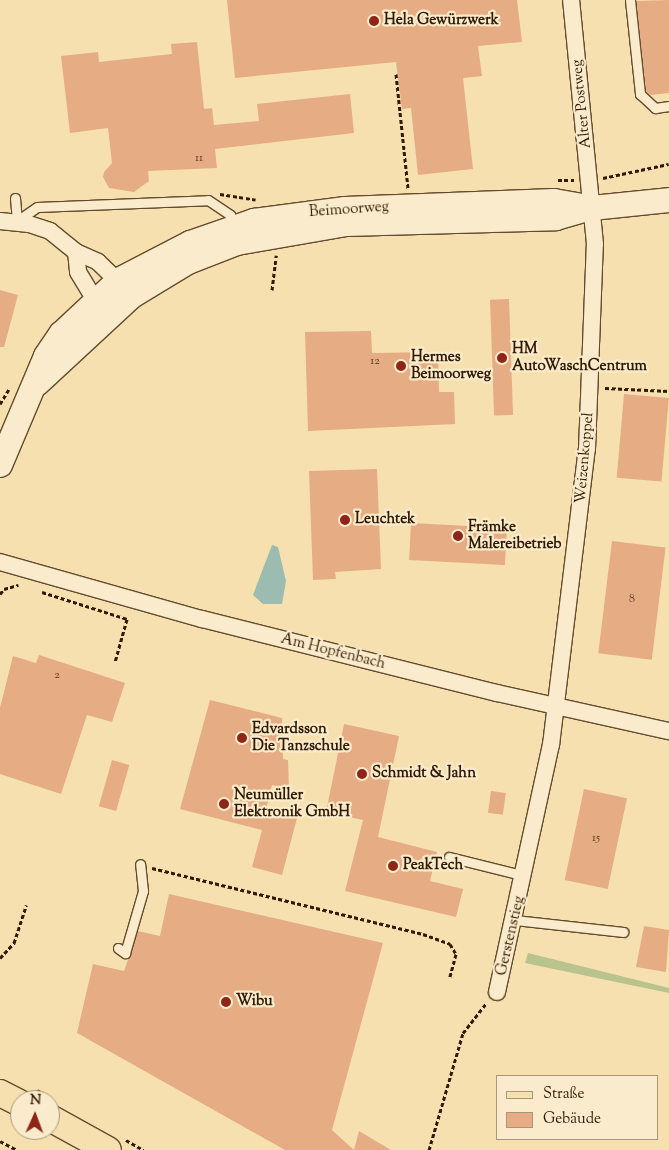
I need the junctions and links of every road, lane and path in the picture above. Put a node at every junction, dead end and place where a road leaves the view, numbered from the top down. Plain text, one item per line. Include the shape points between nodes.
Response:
1 (571, 0) edge
2 (630, 0) edge
3 (396, 74) dead end
4 (669, 106) edge
5 (669, 164) edge
6 (622, 176) dead end
7 (408, 190) dead end
8 (15, 198) dead end
9 (669, 200) edge
10 (592, 208) junction
11 (0, 221) edge
12 (17, 221) junction
13 (234, 235) junction
14 (76, 252) junction
15 (125, 288) junction
16 (100, 309) junction
17 (591, 387) junction
18 (669, 391) edge
19 (0, 465) edge
20 (0, 562) edge
21 (39, 591) dead end
22 (115, 662) dead end
23 (556, 706) junction
24 (669, 731) edge
25 (449, 857) dead end
26 (140, 864) joint
27 (525, 876) junction
28 (26, 904) dead end
29 (516, 920) junction
30 (623, 932) dead end
31 (118, 948) dead end
32 (0, 958) edge
33 (450, 977) dead end
34 (498, 992) joint
35 (60, 1124) edge
36 (0, 1141) edge
37 (17, 1150) edge
38 (108, 1150) edge
39 (429, 1150) edge

1 - 10 street, Alter Postweg
2 - 4 lane via 640,94 655,108
3 - 7 path
5 - 6 path
8 - 12 lane
9 - 10 main road, Beimoorweg
10 - 13 main road, Beimoorweg via 554,201 345,208 292,213
10 - 17 street, Weizenkoppel via 595,244
11 - 12 street
12 - 13 lane via 38,207 208,200 230,215
12 - 14 street via 50,231
13 - 15 main road, Beimoorweg via 159,257
14 - 15 street via 98,262
14 - 16 street via 78,272
15 - 16 main road, Beimoorweg
16 - 19 main road, Beimoorweg via 61,334 46,356 18,415
17 - 18 path
17 - 23 street, Weizenkoppel via 576,552
20 - 23 street, Am Hopfenbach via 202,619
21 - 22 path via 128,619
23 - 24 street, Am Hopfenbach
23 - 27 street, Gerstenstieg
25 - 27 lane
26 - 31 lane via 143,891 125,953
26 - 33 path via 450,944 456,954
27 - 29 street, Gerstenstieg
28 - 32 path via 14,943
29 - 30 lane
29 - 34 street, Gerstenstieg
34 - 39 path, Gerstenstieg via 463,1032
35 - 38 main road
36 - 37 path

